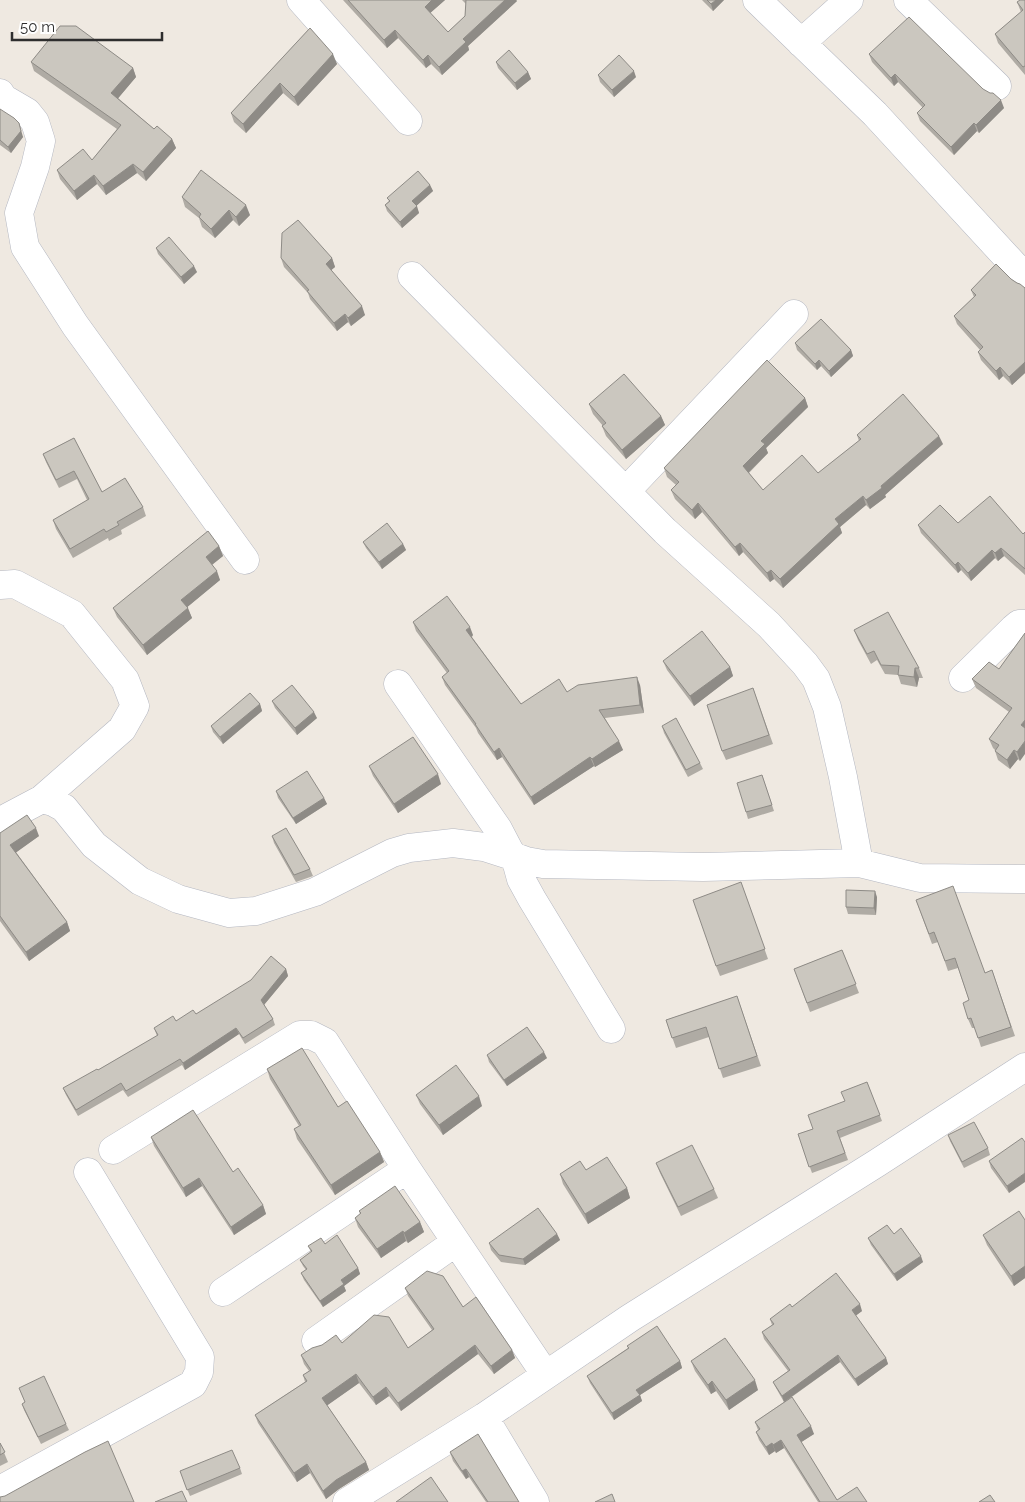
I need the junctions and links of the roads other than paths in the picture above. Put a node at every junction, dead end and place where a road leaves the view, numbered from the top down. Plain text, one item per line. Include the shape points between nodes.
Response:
1 (301, 0) edge
2 (757, 0) edge
3 (849, 0) edge
4 (908, 0) edge
5 (801, 43) junction
6 (997, 86) dead end
7 (0, 93) edge
8 (408, 121) dead end
9 (412, 276) dead end
10 (1025, 277) edge
11 (794, 314) dead end
12 (626, 491) junction
13 (245, 560) dead end
14 (0, 584) edge
15 (1025, 624) edge
16 (963, 678) dead end
17 (398, 684) dead end
18 (42, 799) junction
19 (0, 824) edge
20 (515, 856) junction
21 (859, 863) junction
22 (1025, 878) edge
23 (610, 1028) dead end
24 (1025, 1067) edge
25 (113, 1150) dead end
26 (407, 1169) junction
27 (88, 1172) dead end
28 (456, 1242) junction
29 (224, 1292) dead end
30 (316, 1341) dead end
31 (546, 1374) junction
32 (484, 1417) junction
33 (0, 1490) edge
34 (347, 1502) edge
35 (534, 1502) edge

1 - 8 street
2 - 5 street
3 - 5 street
4 - 6 street
5 - 10 street via 875,114
7 - 13 street via 27,112 35,122 41,141 19,213 25,248 75,325
9 - 12 street
11 - 12 street
12 - 21 street via 768,625 816,679 838,749
14 - 18 street via 15,584 72,614 125,680 135,706 122,729
15 - 16 street via 1013,629
17 - 20 street
18 - 19 street
18 - 20 street via 64,808 94,845 140,881 178,899 228,913 256,911 315,892 392,853 409,848 453,843
20 - 21 street via 542,864 589,866
20 - 23 street via 521,879 532,899
21 - 22 street via 920,878
24 - 31 street
25 - 26 street via 300,1035 311,1035 325,1042
26 - 28 street
26 - 29 street
27 - 33 street via 200,1357 199,1372 193,1384
28 - 30 street
28 - 31 street
31 - 32 street
32 - 34 street
32 - 35 street

